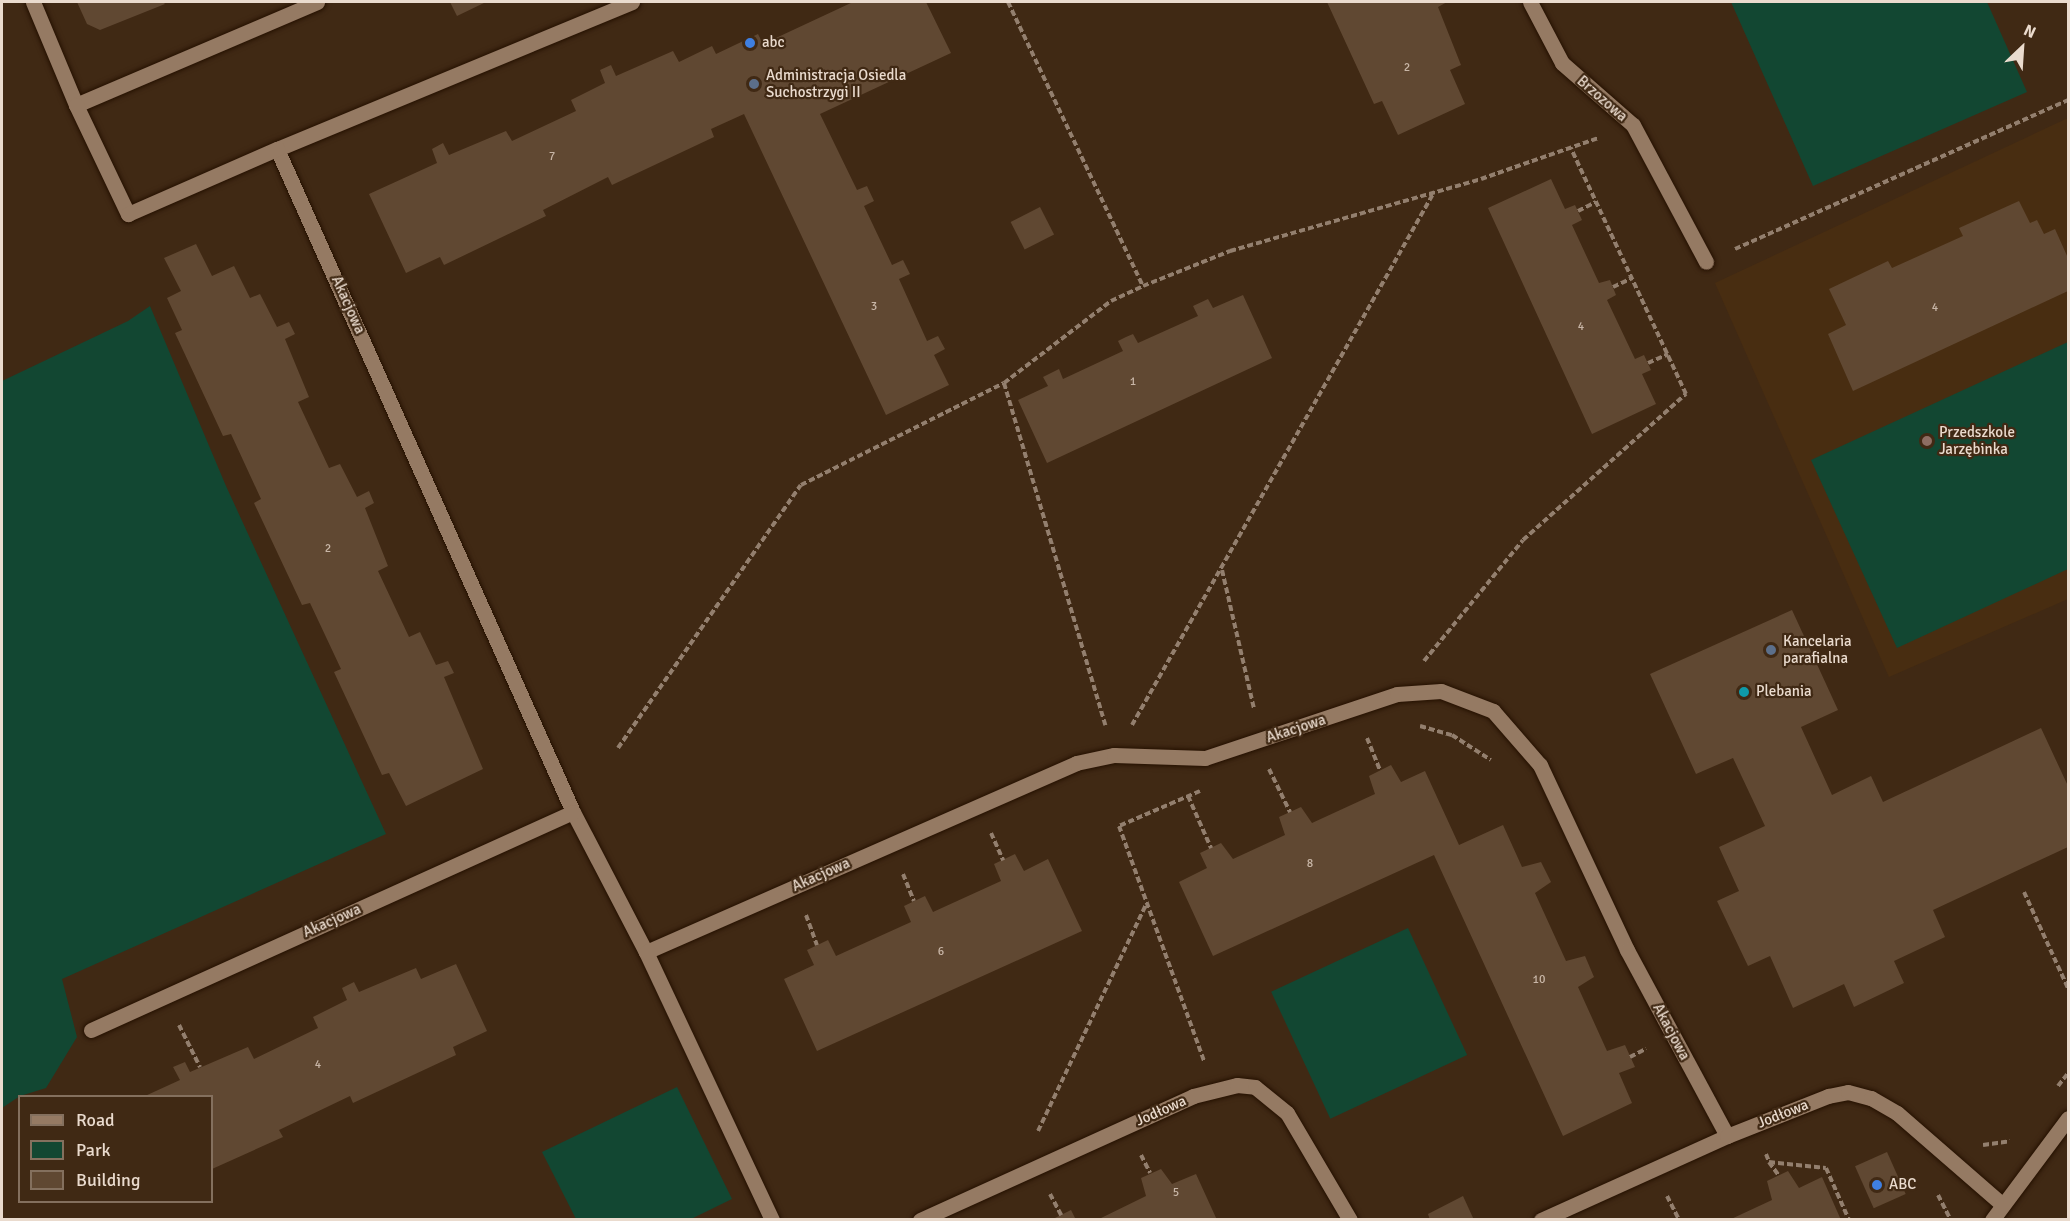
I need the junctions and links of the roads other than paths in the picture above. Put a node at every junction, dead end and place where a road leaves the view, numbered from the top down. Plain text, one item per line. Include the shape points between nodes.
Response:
1 (33, 2) edge
2 (317, 2) edge
3 (632, 2) edge
4 (1530, 2) edge
5 (75, 105) junction
6 (278, 149) junction
7 (1706, 262) road end
8 (573, 812) junction
9 (646, 952) junction
10 (91, 1030) dead end
11 (2068, 1118) edge
12 (1727, 1136) junction
13 (2003, 1204) junction
14 (772, 1220) edge
15 (920, 1220) edge
16 (1350, 1220) edge
17 (1541, 1220) edge
18 (1992, 1220) edge

1 - 5 street
2 - 5 street
3 - 6 street
4 - 7 street, Brzozowa via 1562,63 1633,125
5 - 6 street via 128,214
6 - 8 street, Akacjowa
8 - 9 street, Akacjowa
8 - 10 street, Akacjowa
9 - 12 street, Akacjowa via 1076,763 1114,755 1205,758 1397,694 1441,691 1493,711 1540,765 1627,950
9 - 14 street, Akacjowa
11 - 13 street
12 - 13 street, Jodłowa via 1828,1096 1848,1092 1871,1098 1897,1113
12 - 17 street, Jodłowa
13 - 18 street
15 - 16 street, Jodłowa via 1220,1087 1256,1087 1287,1113

